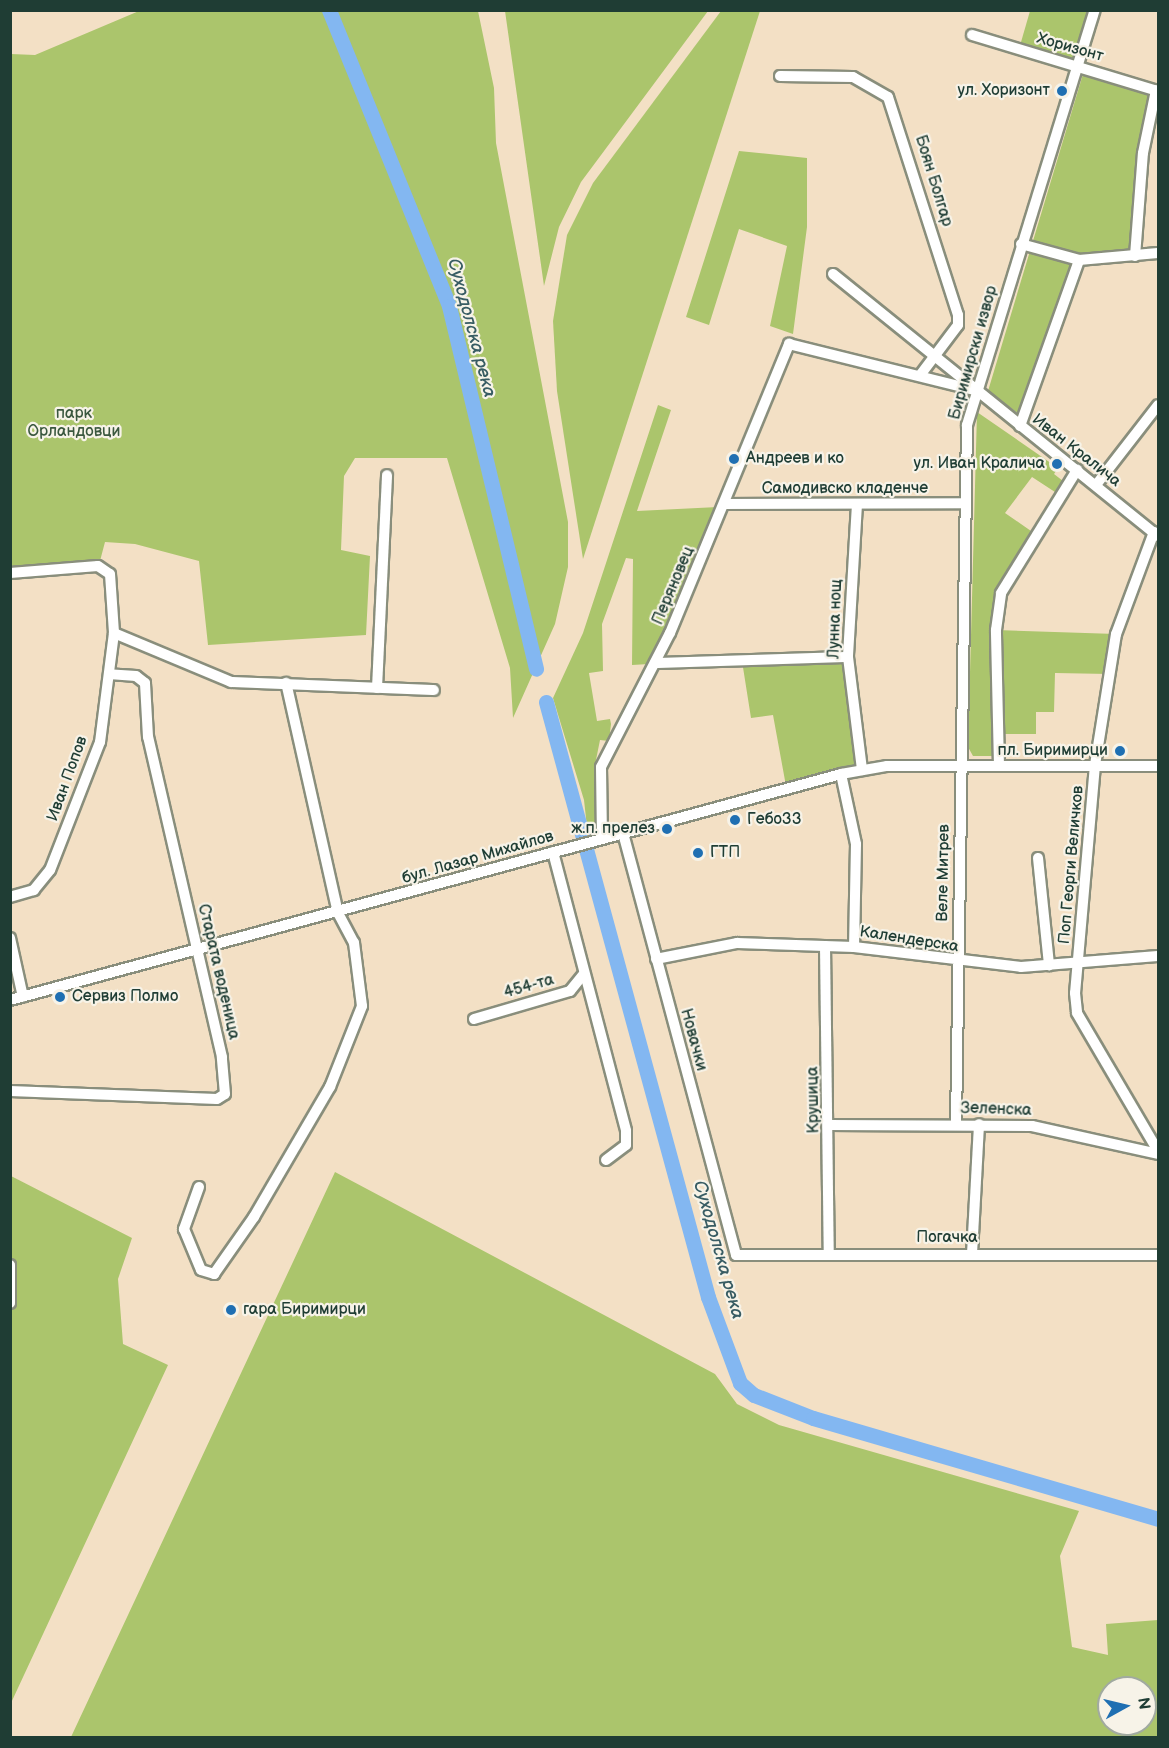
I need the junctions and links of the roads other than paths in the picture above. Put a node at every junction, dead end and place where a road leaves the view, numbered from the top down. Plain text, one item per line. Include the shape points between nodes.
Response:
1 (1095, 10) edge
2 (972, 35) dead end
3 (1077, 66) junction
4 (780, 76) dead end
5 (1157, 90) edge
6 (1021, 244) junction
7 (1158, 253) edge
8 (1135, 256) junction
9 (1079, 260) junction
10 (832, 274) dead end
11 (789, 344) joint
12 (934, 351) junction
13 (921, 374) junction
14 (975, 390) junction
15 (1158, 405) edge
16 (1020, 426) junction
17 (1077, 470) junction
18 (387, 475) dead end
19 (1096, 485) junction
20 (966, 503) junction
21 (724, 504) junction
22 (857, 504) junction
23 (1156, 534) edge
24 (10, 573) edge
25 (114, 633) junction
26 (848, 657) junction
27 (655, 663) junction
28 (109, 674) junction
29 (286, 683) junction
30 (377, 688) junction
31 (434, 690) dead end
32 (1095, 765) junction
33 (962, 766) junction
34 (999, 766) junction
35 (1158, 766) edge
36 (862, 770) junction
37 (841, 774) junction
38 (623, 833) junction
39 (600, 840) junction
40 (553, 852) junction
41 (1038, 858) dead end
42 (10, 897) edge
43 (339, 913) junction
44 (10, 938) edge
45 (825, 946) junction
46 (854, 947) junction
47 (197, 948) junction
48 (13, 956) edge
49 (1158, 956) edge
50 (656, 959) junction
51 (1078, 962) junction
52 (957, 963) junction
53 (1049, 965) junction
54 (584, 974) junction
55 (23, 997) junction
56 (10, 1000) edge
57 (474, 1019) dead end
58 (10, 1091) edge
59 (956, 1124) junction
60 (980, 1124) junction
61 (829, 1125) junction
62 (1158, 1153) edge
63 (606, 1160) dead end
64 (198, 1187) dead end
65 (829, 1253) junction
66 (972, 1254) junction
67 (1158, 1255) edge
68 (736, 1256) joint
69 (10, 1266) edge
70 (10, 1303) edge

1 - 3 street, Биримирски извор
2 - 3 street, Хоризонт
3 - 5 street, Хоризонт
3 - 6 street, Биримирски извор
4 - 12 street, Боян Болгар via 853,77 888,97 958,315 958,325
5 - 8 street via 1143,153
6 - 9 street
6 - 14 street, Биримирски извор
7 - 8 street
8 - 9 street
9 - 16 street
10 - 12 street, Иван Кралича
11 - 13 street, Иван Кралича
11 - 21 street, Перяновец
12 - 13 street, Боян Болгар
12 - 14 street, Иван Кралича
13 - 14 street, Иван Кралича
14 - 16 street, Иван Кралича
14 - 20 street, Биримирски извор via 967,425
15 - 19 street
16 - 17 street, Иван Кралича
17 - 19 street, Иван Кралича
17 - 34 street via 1001,593 996,630
18 - 30 street
19 - 23 street, Иван Кралича
20 - 22 street, Самодивско кладенче
20 - 33 street, Биримирски извор
21 - 22 street, Самодивско кладенче
21 - 27 street, Перяновец
22 - 26 street, Лунна нощ
23 - 32 street, Поп Георги Величков via 1116,634
24 - 25 street, Иван Попов via 98,566 110,574
25 - 28 street, Иван Попов
25 - 29 street via 231,682
26 - 27 street
26 - 36 street, Лунна нощ
27 - 39 street, Перяновец via 601,767
28 - 42 street, Иван Попов via 100,742 50,870 34,890
28 - 47 street, Старата воденица via 136,676 145,683 148,737
29 - 30 street
29 - 43 street
30 - 31 street
32 - 34 street, бул. Лазар Михайлов
32 - 35 street, бул. Лазар Михайлов
32 - 51 street, Поп Георги Величков
33 - 34 street, бул. Лазар Михайлов
33 - 36 street, бул. Лазар Михайлов
33 - 52 street, Веле Митрев
36 - 37 street, бул. Лазар Михайлов
37 - 38 street, бул. Лазар Михайлов
37 - 46 street via 856,844
38 - 39 street, бул. Лазар Михайлов
38 - 50 street, Новачки
39 - 40 street, бул. Лазар Михайлов
40 - 43 street, бул. Лазар Михайлов
40 - 54 street
41 - 53 street
43 - 47 street, бул. Лазар Михайлов
43 - 64 street via 363,982 352,1037 290,1155 214,1274 201,1270 184,1229
44 - 48 street
45 - 46 street, Календерска
45 - 50 street, Календерска via 737,943
45 - 61 street, Крушица
46 - 52 street, Календерска
47 - 55 street, бул. Лазар Михайлов
47 - 58 street, Старата воденица via 222,1058 225,1094 217,1099
48 - 55 street
49 - 51 street, Календерска
50 - 68 street, Новачки
51 - 53 street, Календерска
51 - 62 street, Поп Георги Величков via 1077,1013
52 - 53 street, Календерска
52 - 59 street, Веле Митрев
54 - 57 street, 454-та via 570,991
54 - 63 street via 626,1131 626,1145
55 - 56 street, бул. Лазар Михайлов
59 - 60 street, Зеленска
59 - 61 street, Зеленска
60 - 62 street, Зеленска via 1032,1126
60 - 66 street
61 - 65 street, Крушица
65 - 66 street, Погачка
65 - 68 street, Погачка
66 - 67 street, Погачка
69 - 70 street

